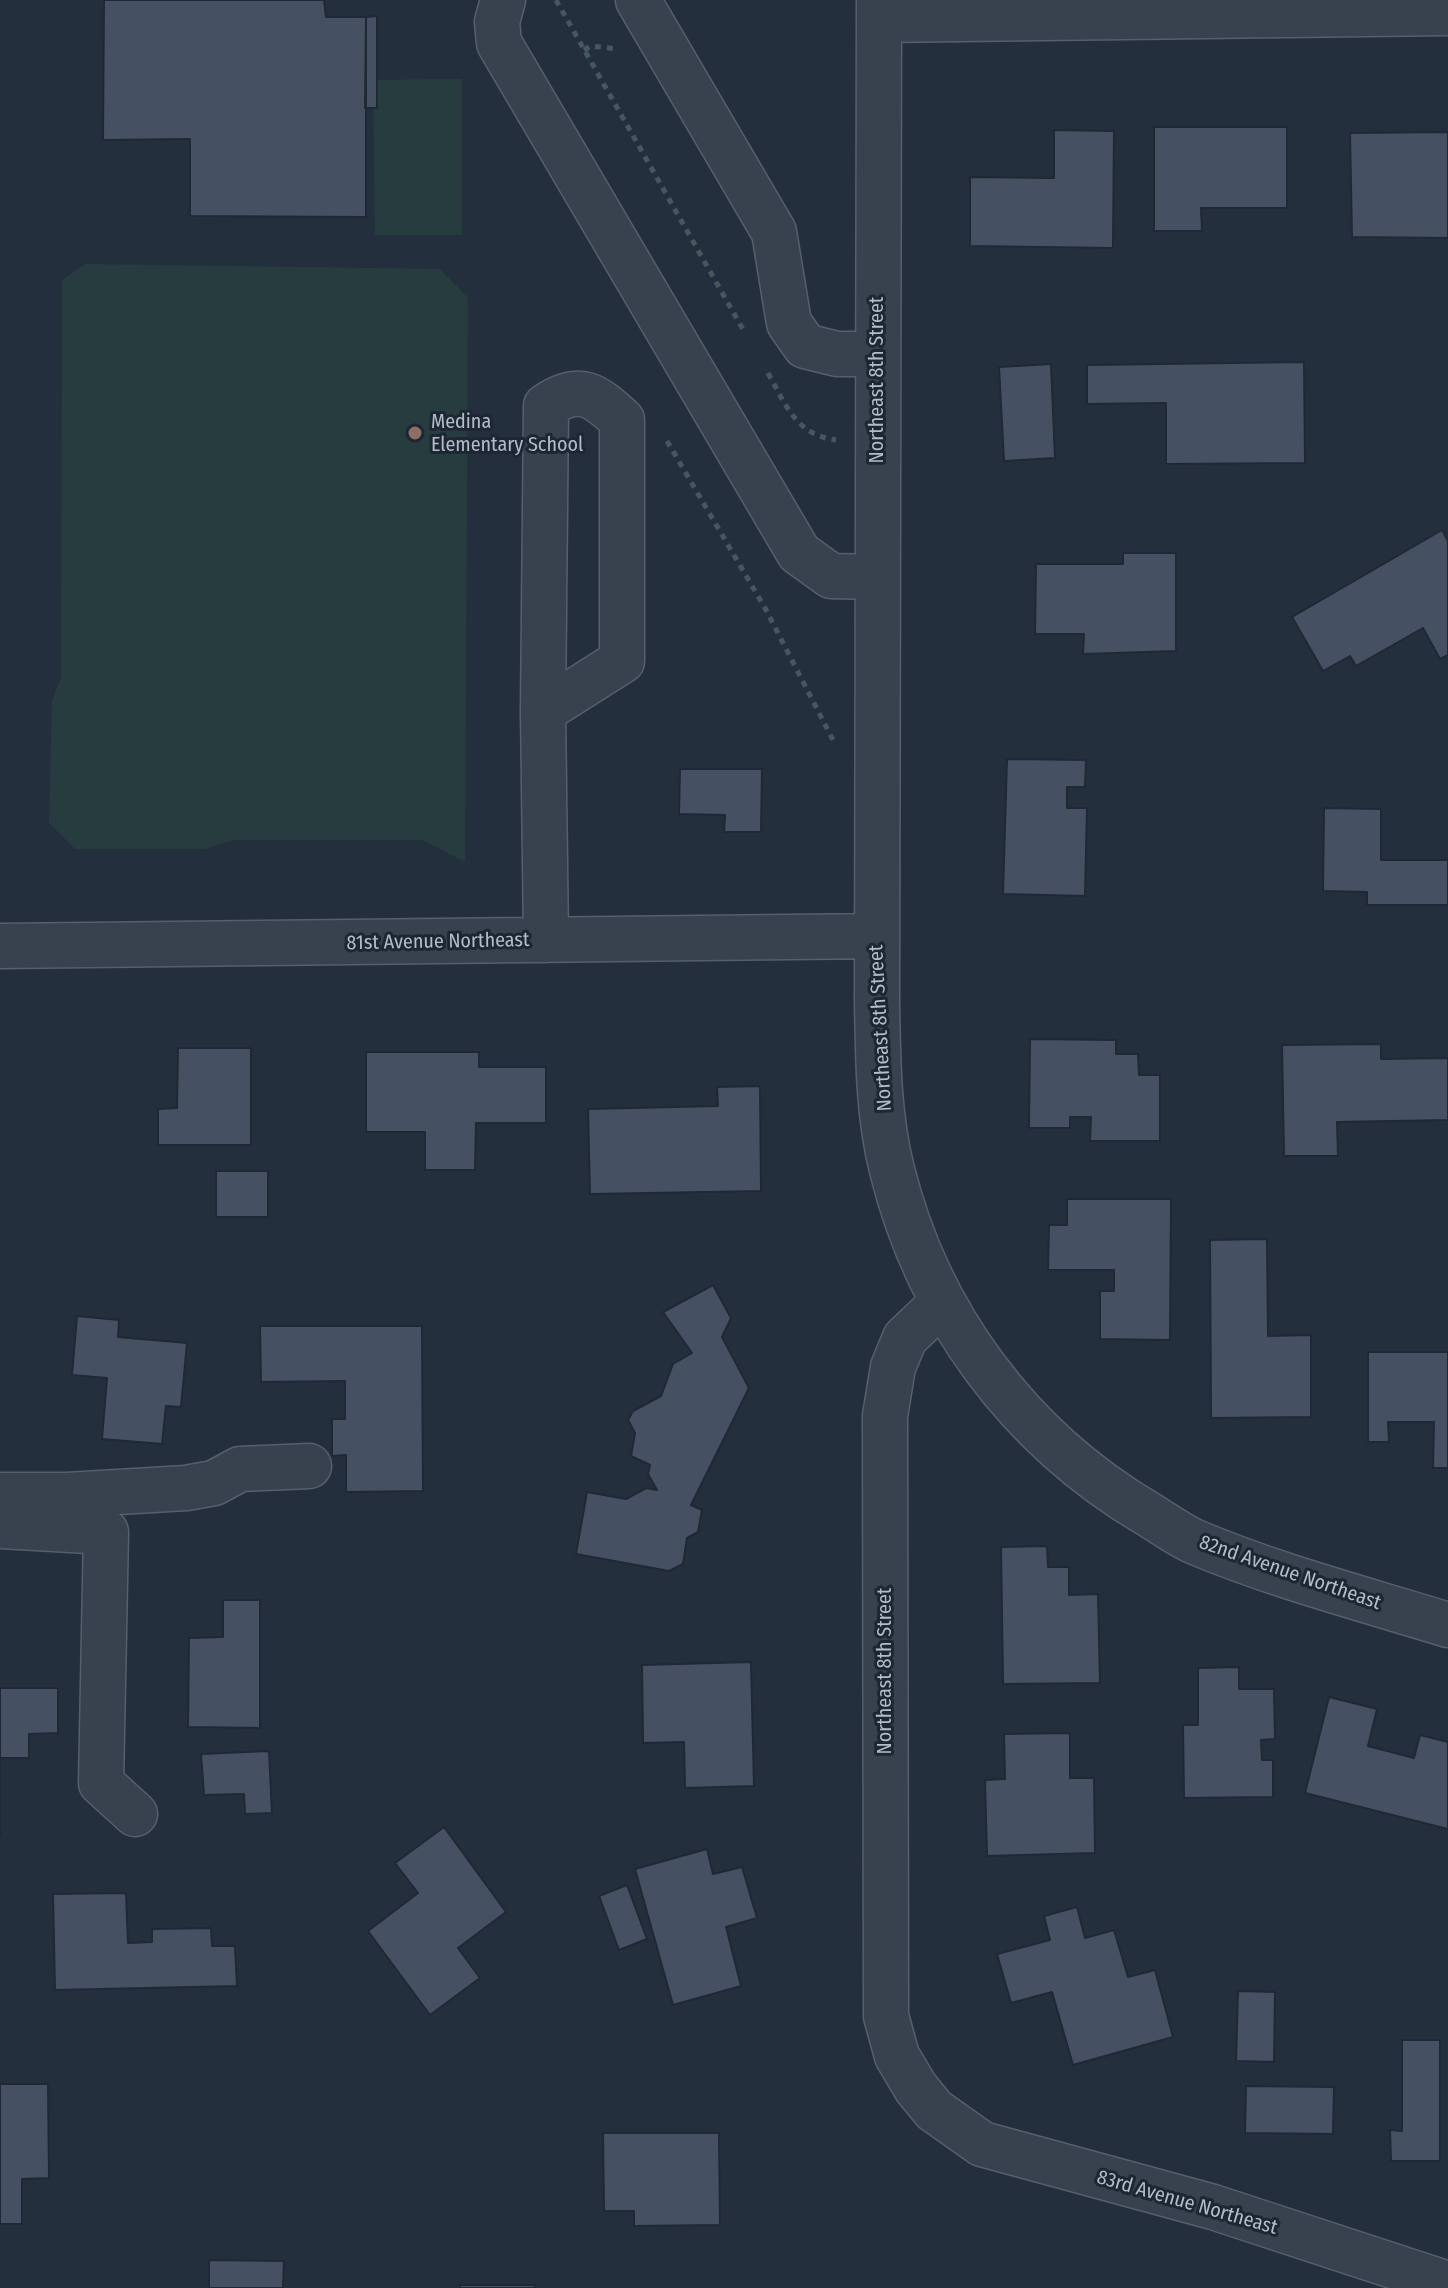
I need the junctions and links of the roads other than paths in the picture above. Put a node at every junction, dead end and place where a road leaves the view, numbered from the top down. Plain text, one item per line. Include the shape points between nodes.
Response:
1 (503, 0) edge
2 (638, 0) edge
3 (879, 10) edge
4 (1448, 13) edge
5 (877, 354) junction
6 (876, 577) junction
7 (543, 711) junction
8 (876, 936) junction
9 (546, 940) junction
10 (0, 946) edge
11 (942, 1303) junction
12 (309, 1466) dead end
13 (0, 1495) edge
14 (0, 1526) edge
15 (1448, 1625) edge
16 (135, 1814) dead end
17 (934, 2110) joint
18 (1448, 2284) edge

1 - 6 street via 499,43 799,553 831,576
2 - 5 street via 774,232 789,323 805,346 837,354
3 - 4 street
3 - 5 street, Northeast 8th Street
5 - 6 street, Northeast 8th Street
6 - 8 street, Northeast 8th Street
7 - 7 street via 622,661 622,420 595,396 564,394 546,406
7 - 9 street
8 - 9 street, 81st Avenue Northeast
8 - 11 street, Northeast 8th Street via 879,1074 891,1167 911,1237
9 - 10 street, 81st Avenue Northeast
11 - 15 street, 82nd Avenue Northeast via 992,1381 1046,1441 1124,1500 1193,1541
11 - 17 street, Northeast 8th Street via 905,1338 893,1367 885,1416 886,2016 897,2056
12 - 13 street via 240,1469 214,1483 186,1488
14 - 16 street via 106,1532 101,1783
17 - 18 street, 83rd Avenue Northeast via 982,2144 1213,2207

